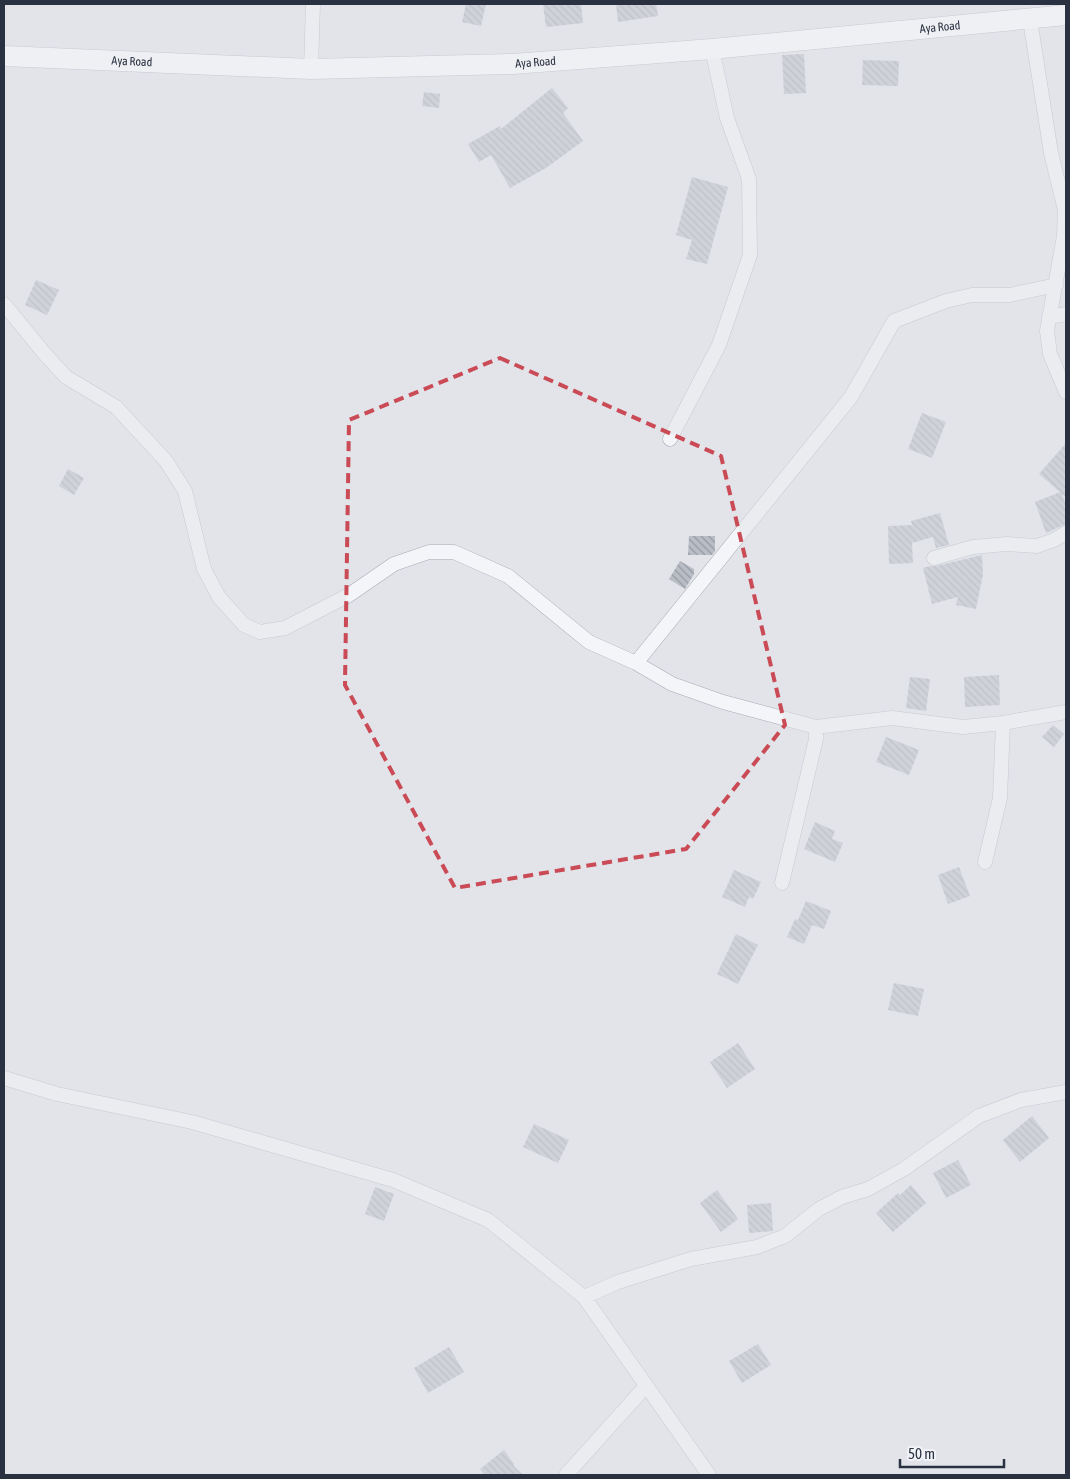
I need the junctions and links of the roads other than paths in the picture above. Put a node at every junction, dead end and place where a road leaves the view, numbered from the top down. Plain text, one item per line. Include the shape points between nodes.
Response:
1 (314, 4) edge
2 (1066, 15) edge
3 (1030, 20) junction
4 (712, 49) junction
5 (4, 56) edge
6 (311, 68) junction
7 (1066, 210) edge
8 (1056, 285) junction
9 (4, 304) edge
10 (1066, 314) edge
11 (1049, 317) junction
12 (1066, 392) edge
13 (670, 439) dead end
14 (1066, 533) edge
15 (934, 558) dead end
16 (636, 663) junction
17 (1066, 712) edge
18 (1003, 723) junction
19 (816, 727) junction
20 (985, 862) dead end
21 (782, 883) dead end
22 (4, 1078) edge
23 (1066, 1092) edge
24 (584, 1297) junction
25 (646, 1386) junction
26 (566, 1475) edge
27 (709, 1475) edge

1 - 6 street
2 - 3 street, Aya Road
3 - 4 street, Aya Road
3 - 7 street via 1051,153
4 - 6 street, Aya Road via 513,64
4 - 13 street via 727,118 749,179 750,255 719,344
5 - 6 street, Aya Road
7 - 8 street
8 - 11 street
8 - 16 street via 1010,295 972,295 946,301 894,321 851,397
9 - 16 street via 66,377 116,408 166,461 185,492 204,569 219,597 244,625 260,632 286,628 349,594 394,564 429,552 454,552 508,576 589,642
10 - 11 street
11 - 12 street via 1050,354
14 - 15 street via 1037,546 973,547
16 - 19 street via 672,684 723,702
17 - 18 street
18 - 19 street via 963,727 892,718
18 - 20 street via 1000,798
19 - 21 street via 816,739
22 - 24 street via 57,1094 192,1122 393,1180 488,1220
23 - 24 street via 1021,1100 979,1116 904,1169 868,1189 819,1209 785,1236 757,1247 682,1262 618,1282
24 - 25 street
25 - 26 street
25 - 27 street

